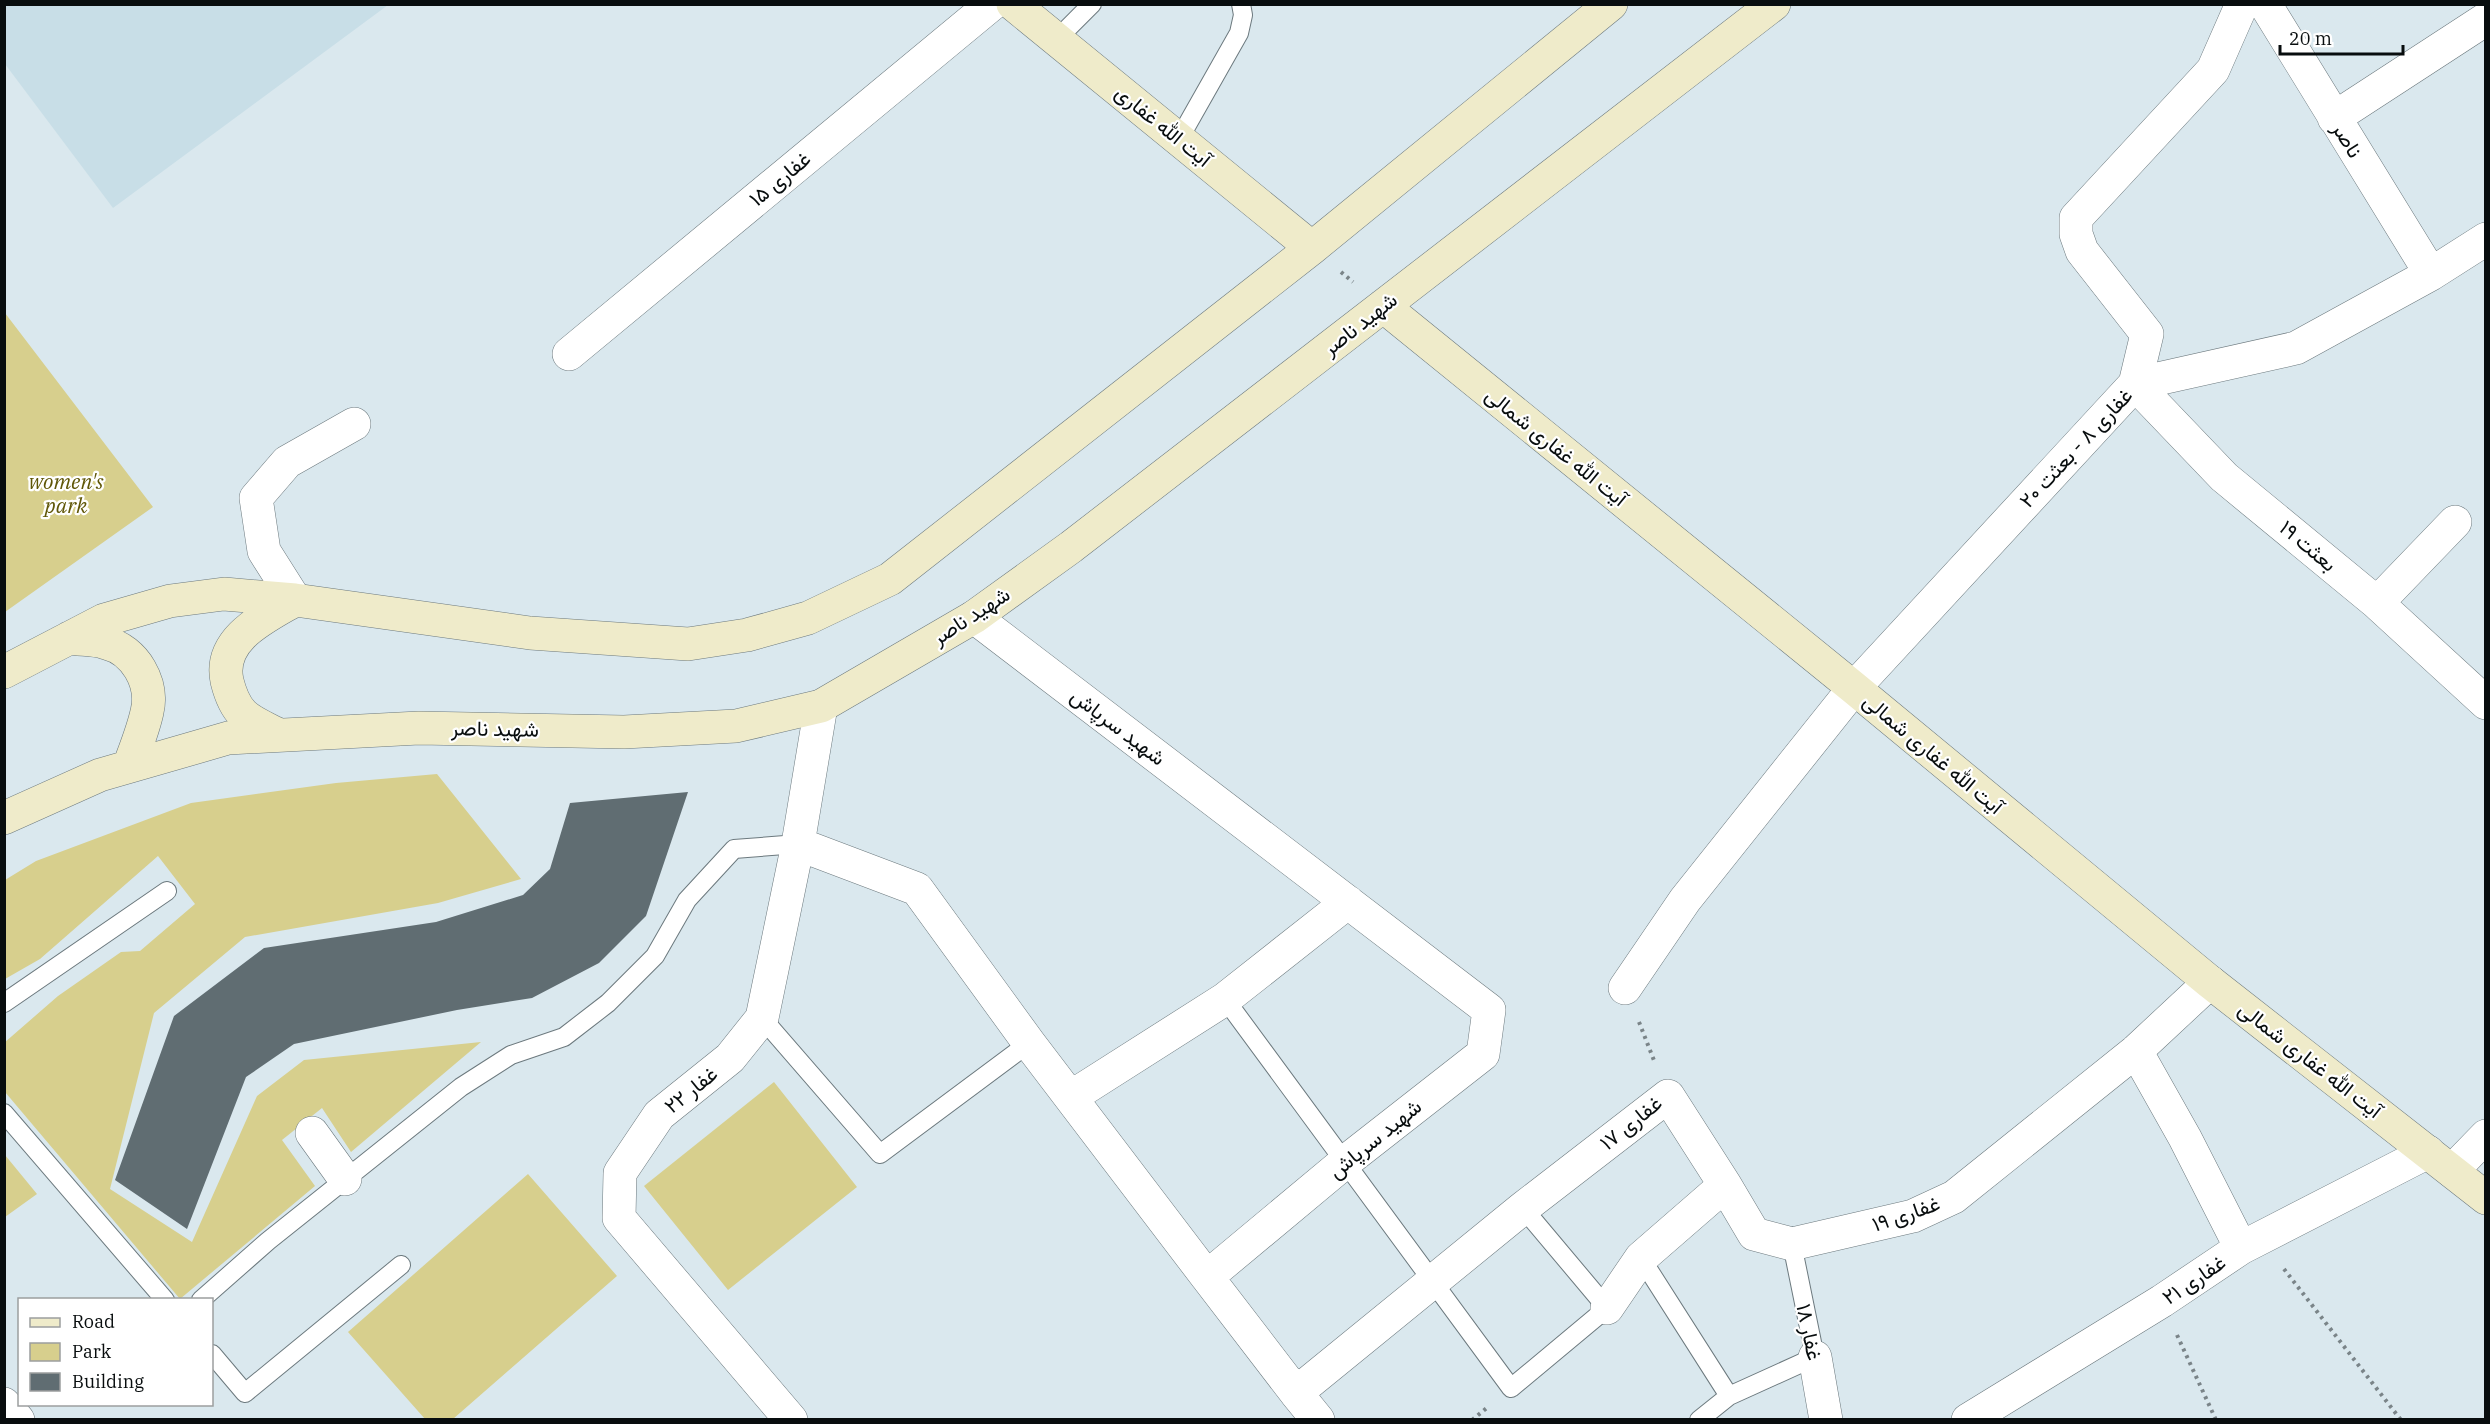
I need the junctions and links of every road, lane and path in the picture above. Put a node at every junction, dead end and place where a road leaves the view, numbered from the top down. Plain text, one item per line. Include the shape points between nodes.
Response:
1 (992, 4) edge
2 (1013, 4) edge
3 (1092, 4) edge
4 (1241, 4) edge
5 (1611, 4) edge
6 (1774, 4) edge
7 (2242, 4) edge
8 (2265, 4) edge
9 (2486, 19) edge
10 (1056, 40) junction
11 (2334, 118) junction
12 (1179, 140) junction
13 (2483, 244) edge
14 (1312, 248) junction
15 (2431, 274) junction
16 (1383, 306) junction
17 (569, 354) dead end
18 (2135, 384) junction
19 (354, 424) dead end
20 (2455, 522) dead end
21 (295, 600) junction
22 (2377, 603) junction
23 (974, 616) junction
24 (69, 638) junction
25 (4, 672) edge
26 (1854, 688) junction
27 (2486, 703) edge
28 (821, 706) junction
29 (279, 735) junction
30 (129, 766) junction
31 (4, 818) edge
32 (798, 844) junction
33 (167, 891) dead end
34 (1348, 902) junction
35 (2210, 982) junction
36 (1625, 988) joint
37 (1225, 999) junction
38 (4, 1002) edge
39 (762, 1017) junction
40 (1029, 1043) junction
41 (2136, 1051) junction
42 (1668, 1096) junction
43 (1071, 1097) junction
44 (4, 1113) edge
45 (312, 1133) dead end
46 (2486, 1136) edge
47 (1345, 1162) junction
48 (2440, 1162) junction
49 (345, 1179) junction
50 (1725, 1185) junction
51 (2486, 1198) edge
52 (1523, 1208) junction
53 (2251, 1243) junction
54 (1792, 1245) junction
55 (1641, 1258) junction
56 (400, 1265) dead end
57 (1207, 1277) junction
58 (1432, 1281) junction
59 (164, 1298) edge
60 (202, 1298) edge
61 (2162, 1302) junction
62 (1607, 1308) junction
63 (213, 1355) edge
64 (1815, 1357) junction
65 (1296, 1393) junction
66 (1729, 1396) junction
67 (4, 1404) edge
68 (18, 1419) edge
69 (791, 1419) edge
70 (1318, 1419) edge
71 (1699, 1419) edge
72 (1826, 1419) edge
73 (1968, 1419) edge
74 (2216, 1419) edge
75 (2401, 1419) edge

1 - 17 street, غفاری ۱۵
2 - 10 main road, آیت الله غفاری
3 - 10 lane
4 - 12 lane via 1239,33
5 - 14 main road
6 - 16 main road, شهید ناصر
7 - 18 street via 2213,70 2076,218 2082,251 2147,334
8 - 11 street, ناصر
9 - 11 street
10 - 12 main road, آیت الله غفاری
11 - 15 street, ناصر
12 - 14 main road, آیت الله غفاری
13 - 15 street, غفاری ۸ - بعثت ۲۰
14 - 16 path
14 - 21 main road via 890,579 808,618 747,635 688,644 530,633
15 - 18 street, غفاری ۸ - بعثت ۲۰ via 2296,348
16 - 23 main road, شهید ناصر via 1071,547
16 - 26 main road, آیت الله غفاری شمالی
18 - 22 street, بعثت ۱۹ via 2224,477
18 - 26 street, غفاری ۸ - بعثت ۲۰
19 - 21 street via 286,462 256,498 264,552
20 - 22 street
21 - 24 main road via 224,594 170,601 104,620
21 - 29 main road via 254,624 235,642 224,668 230,695 244,714
22 - 27 street, بعثت ۱۹
23 - 28 main road, شهید ناصر
23 - 34 street, شهید سرپاش
24 - 25 main road
24 - 30 main road via 106,642 121,648 136,662 148,686 148,710
26 - 35 main road, آیت الله غفاری شمالی
26 - 36 street via 1685,900
28 - 29 main road, شهید ناصر via 736,726 624,732 419,728
28 - 32 street, غفار ۲۲
29 - 30 main road, شهید ناصر via 228,738
30 - 31 main road, شهید ناصر
32 - 39 street, غفار ۲۲
32 - 40 street via 917,889
32 - 49 lane via 734,849 687,900 655,956 608,1003 564,1036 511,1055 461,1087
33 - 38 lane
34 - 37 street
34 - 47 street, شهید سرپاش via 1489,1010 1483,1054
35 - 41 street, غفاری ۱۹
35 - 48 main road, آیت الله غفاری شمالی
36 - 42 path, غفاری ۱۷
37 - 43 street
37 - 47 lane
39 - 40 lane via 880,1154
39 - 69 street, غفار ۲۲ via 730,1058 659,1115 620,1173 620,1218
40 - 43 street
41 - 53 street
41 - 54 street, غفاری ۱۹ via 1954,1197 1913,1216
42 - 50 street, غفاری ۱۹
42 - 52 street, غفاری ۱۷
43 - 57 street
44 - 59 lane
45 - 49 street
46 - 48 street, غفاری ۲۱
47 - 57 street, شهید سرپاش
47 - 58 lane
48 - 51 main road, آیت الله غفاری شمالی
48 - 53 street, غفاری ۲۱
49 - 60 lane
50 - 54 street, غفاری ۱۹ via 1754,1234
50 - 55 street
52 - 58 street, غفاری ۱۷
52 - 62 lane
53 - 61 street, غفاری ۲۱
53 - 75 path
54 - 64 lane, غفار ۱۸
55 - 62 street
55 - 66 lane
56 - 63 lane via 245,1393
57 - 65 street
58 - 62 lane via 1511,1388
58 - 65 street, غفاری ۱۷
61 - 73 street, غفاری ۲۱
61 - 74 path
64 - 66 lane
64 - 72 street, غفار ۱۸
65 - 70 street
66 - 71 lane
67 - 68 street

